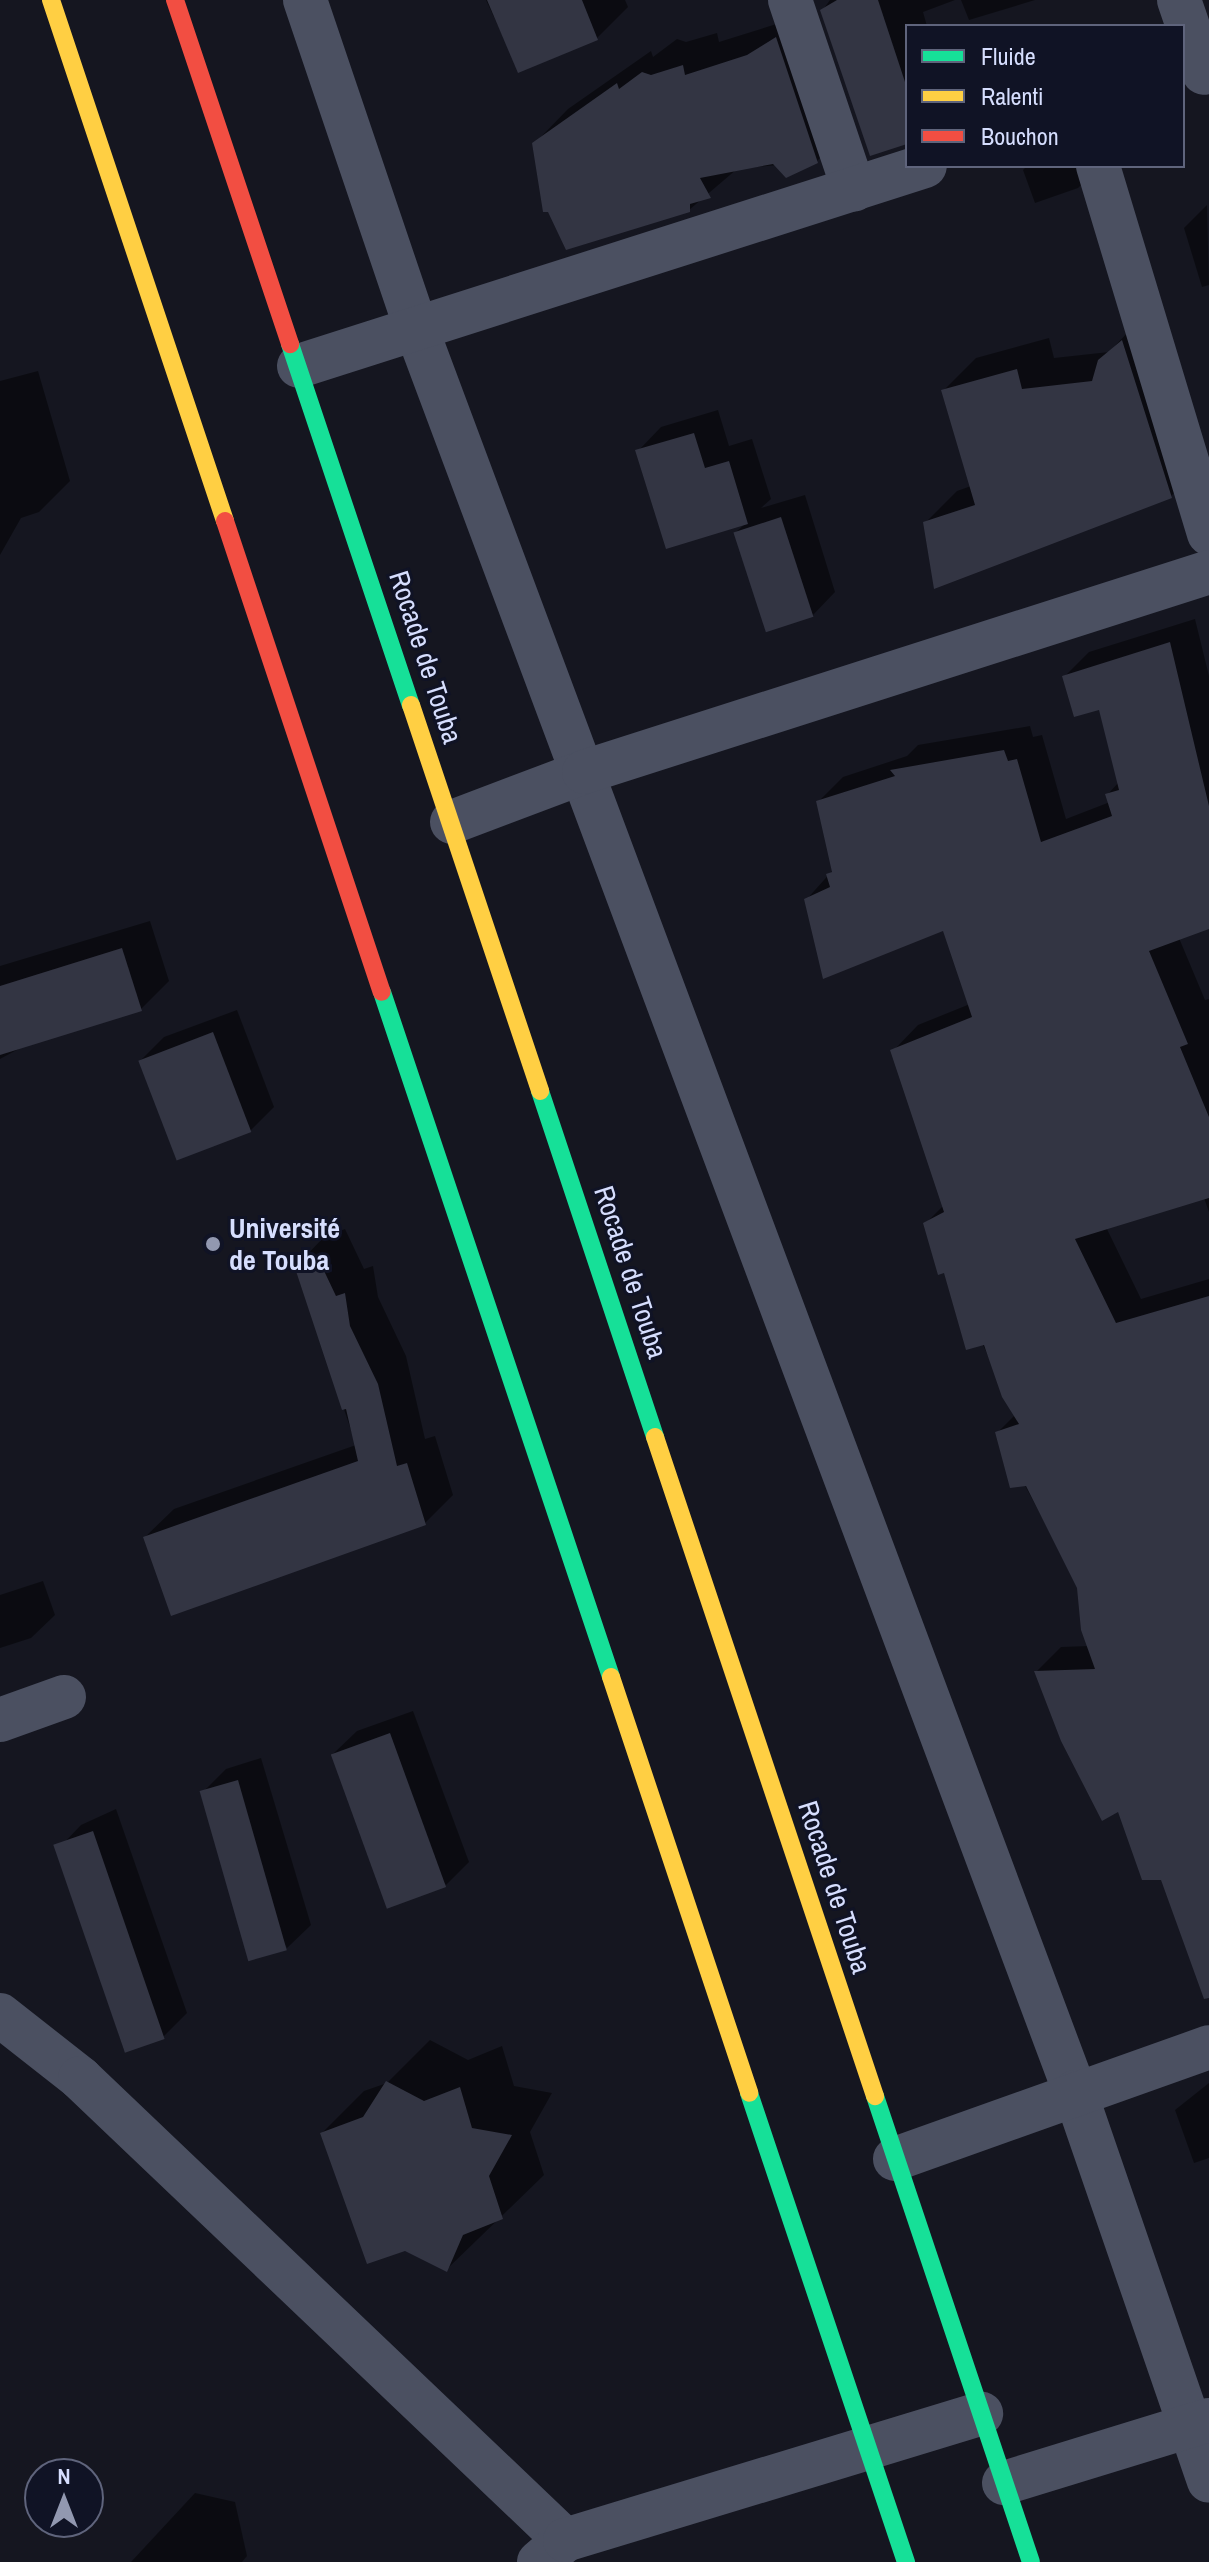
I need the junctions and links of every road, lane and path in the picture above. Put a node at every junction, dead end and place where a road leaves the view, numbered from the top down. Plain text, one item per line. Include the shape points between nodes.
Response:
1 (51, 0) edge
2 (175, 0) edge
3 (305, 0) edge
4 (790, 0) edge
5 (1179, 0) edge
6 (1199, 75) edge
7 (919, 168) edge
8 (1099, 168) edge
9 (854, 190) junction
10 (418, 333) junction
11 (299, 366) junction
12 (1209, 534) edge
13 (1209, 572) edge
14 (584, 772) junction
15 (452, 822) junction
16 (64, 1697) dead end
17 (0, 1720) edge
18 (0, 2015) edge
19 (1209, 2047) edge
20 (1075, 2092) junction
21 (895, 2159) junction
22 (981, 2414) junction
23 (1199, 2423) edge
24 (867, 2447) junction
25 (1209, 2481) edge
26 (1004, 2483) junction
27 (552, 2551) edge
28 (906, 2562) edge
29 (1031, 2562) edge

1 - 24 main road
2 - 11 main road, Rocade de Touba
3 - 10 street
4 - 9 street
5 - 6 street
7 - 9 street
8 - 12 street
9 - 10 street
10 - 11 street
10 - 14 street
11 - 15 main road, Rocade de Touba
13 - 14 street
14 - 15 street
14 - 20 street
15 - 21 main road, Rocade de Touba
16 - 17 street
18 - 27 street via 80,2078
19 - 20 street
20 - 21 street
20 - 23 street
21 - 22 main road, Rocade de Touba
22 - 24 street
22 - 26 main road, Rocade de Touba
23 - 25 street
23 - 26 street
24 - 27 street
24 - 28 main road
26 - 29 main road, Rocade de Touba

